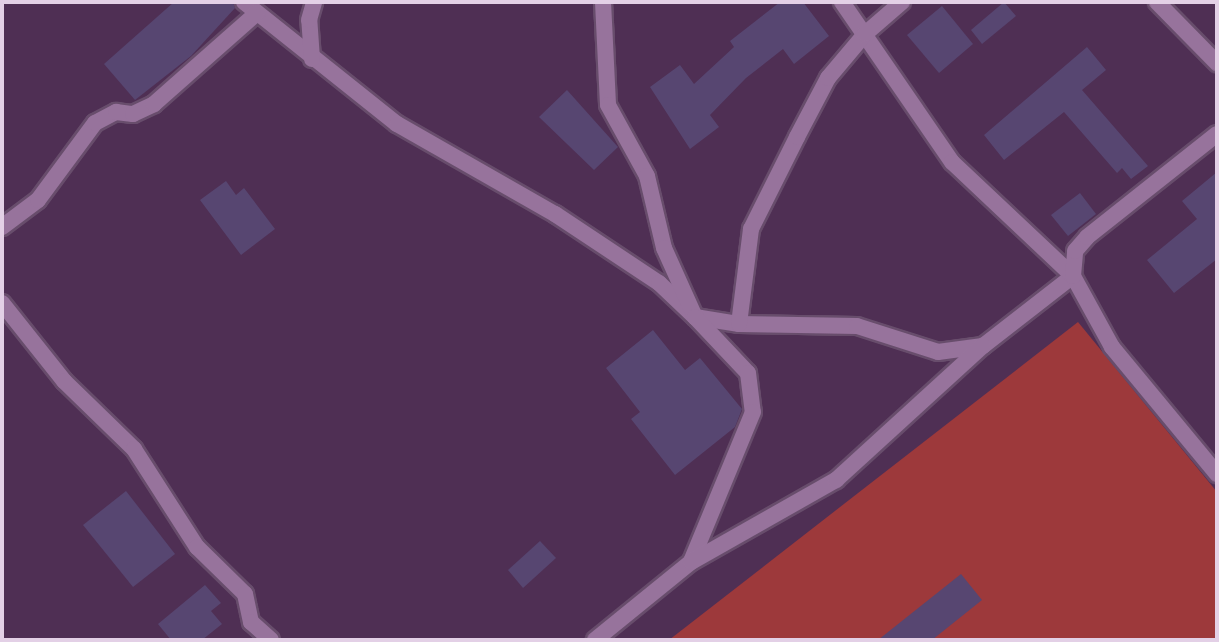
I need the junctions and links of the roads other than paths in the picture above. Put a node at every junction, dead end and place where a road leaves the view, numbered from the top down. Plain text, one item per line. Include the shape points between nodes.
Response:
1 (314, 2) edge
2 (603, 2) edge
3 (842, 2) edge
4 (902, 2) edge
5 (1157, 2) edge
6 (251, 8) edge
7 (865, 34) junction
8 (312, 59) junction
9 (1217, 63) edge
10 (1217, 134) edge
11 (2, 208) edge
12 (20, 213) junction
13 (2, 227) edge
14 (1073, 276) junction
15 (2, 303) edge
16 (695, 317) junction
17 (739, 324) junction
18 (983, 346) junction
19 (1217, 474) edge
20 (691, 562) junction
21 (271, 640) edge
22 (595, 640) edge

1 - 8 street via 309,20
2 - 16 street via 608,105 647,176 664,248
3 - 7 street
4 - 7 street
5 - 9 street
6 - 8 street
6 - 12 street via 154,104 133,114 116,112 95,123 38,200
7 - 14 street via 952,162
7 - 17 street via 828,78 751,229
8 - 16 street via 397,124 555,214 659,283
10 - 14 street via 1087,237 1075,251
11 - 12 street
12 - 13 street
14 - 18 street
14 - 19 street via 1112,347
15 - 21 street via 64,381 134,449 197,547 245,594 251,622
16 - 17 street
16 - 20 street via 748,373 753,412
17 - 18 street via 857,326 938,352
18 - 20 street via 836,480
20 - 22 street

